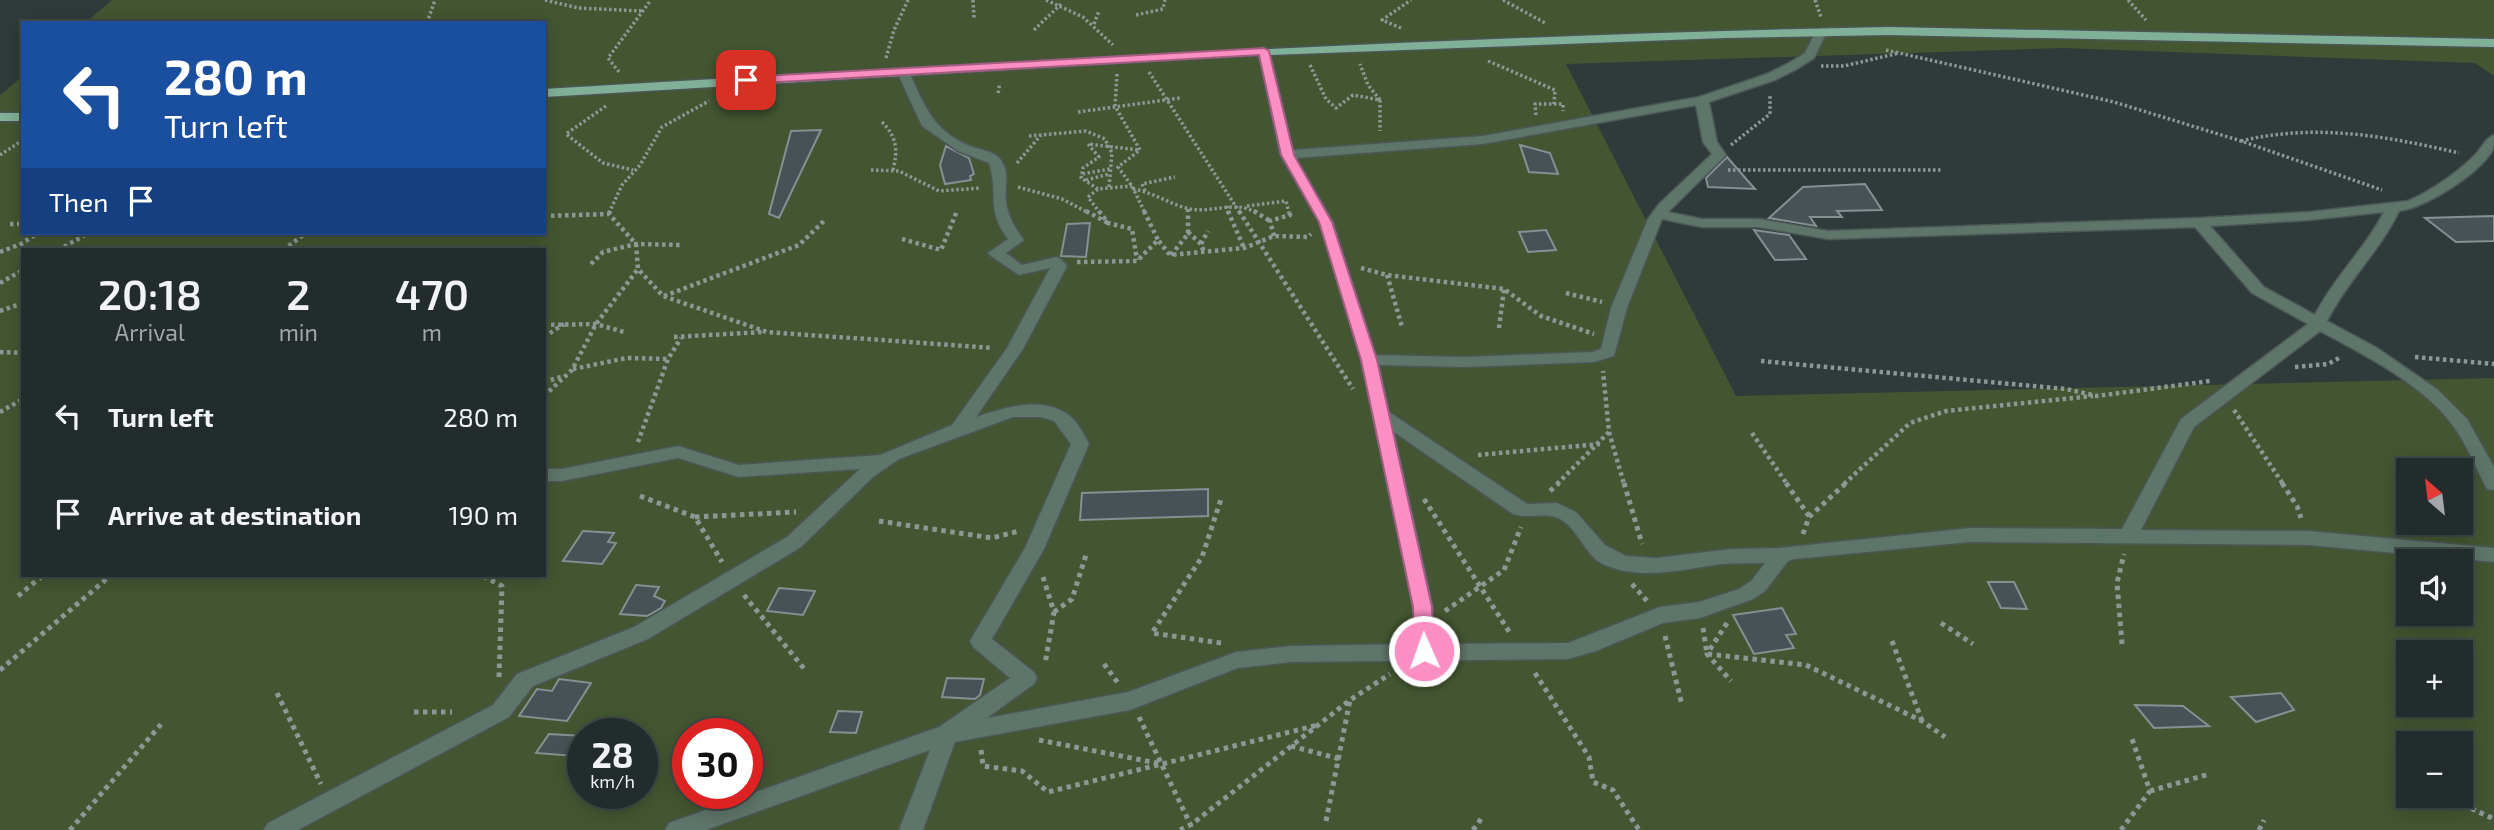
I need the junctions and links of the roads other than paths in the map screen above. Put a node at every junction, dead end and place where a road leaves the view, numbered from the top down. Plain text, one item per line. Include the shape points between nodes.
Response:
1 (1821, 32) junction
2 (2494, 43) edge
3 (1264, 51) junction
4 (903, 72) junction
5 (546, 93) edge
6 (1702, 100) junction
7 (0, 117) edge
8 (21, 117) edge
9 (2489, 151) edge
10 (1287, 155) junction
11 (2394, 207) junction
12 (1658, 214) junction
13 (2199, 222) junction
14 (2318, 324) junction
15 (1369, 360) junction
16 (1381, 415) junction
17 (958, 429) junction
18 (882, 461) junction
19 (546, 475) edge
20 (2494, 484) edge
21 (2128, 537) junction
22 (1788, 555) junction
23 (2494, 555) edge
24 (1424, 651) junction
25 (947, 734) junction
26 (276, 830) edge
27 (677, 830) edge
28 (911, 830) edge

1 - 2 main road
1 - 3 main road
1 - 6 street via 1810,55 1771,77
3 - 4 main road
3 - 10 street
4 - 5 main road
4 - 17 street via 927,122 963,148 995,162 1006,228 1017,240 996,253 1019,270 1056,262 1058,271 1015,349
6 - 10 street via 1483,140
6 - 12 street via 1710,142 1719,155
7 - 8 main road
9 - 11 street via 2420,202
10 - 15 street via 1326,222
11 - 13 street
11 - 14 street via 2380,234 2332,296
12 - 13 street via 1702,223 1759,223 1828,235
12 - 15 street via 1619,309 1608,352 1465,362
13 - 14 street via 2258,290
14 - 20 street via 2371,352 2432,394 2462,423
14 - 21 street via 2193,416
15 - 16 street
16 - 22 street via 1527,512 1566,513 1611,560 1655,565
16 - 24 street via 1423,607
17 - 18 street
17 - 25 street via 1012,411 1042,411 1060,416 1080,444 1034,549 980,641 1026,678
18 - 19 street via 754,472 678,452
18 - 26 street via 794,542 641,633 524,680 501,711
21 - 22 street via 1970,535
21 - 23 street via 2308,538
22 - 24 street via 1746,594 1700,610 1660,615 1568,651
24 - 25 street via 1236,660 1130,701
25 - 27 street
25 - 28 street

